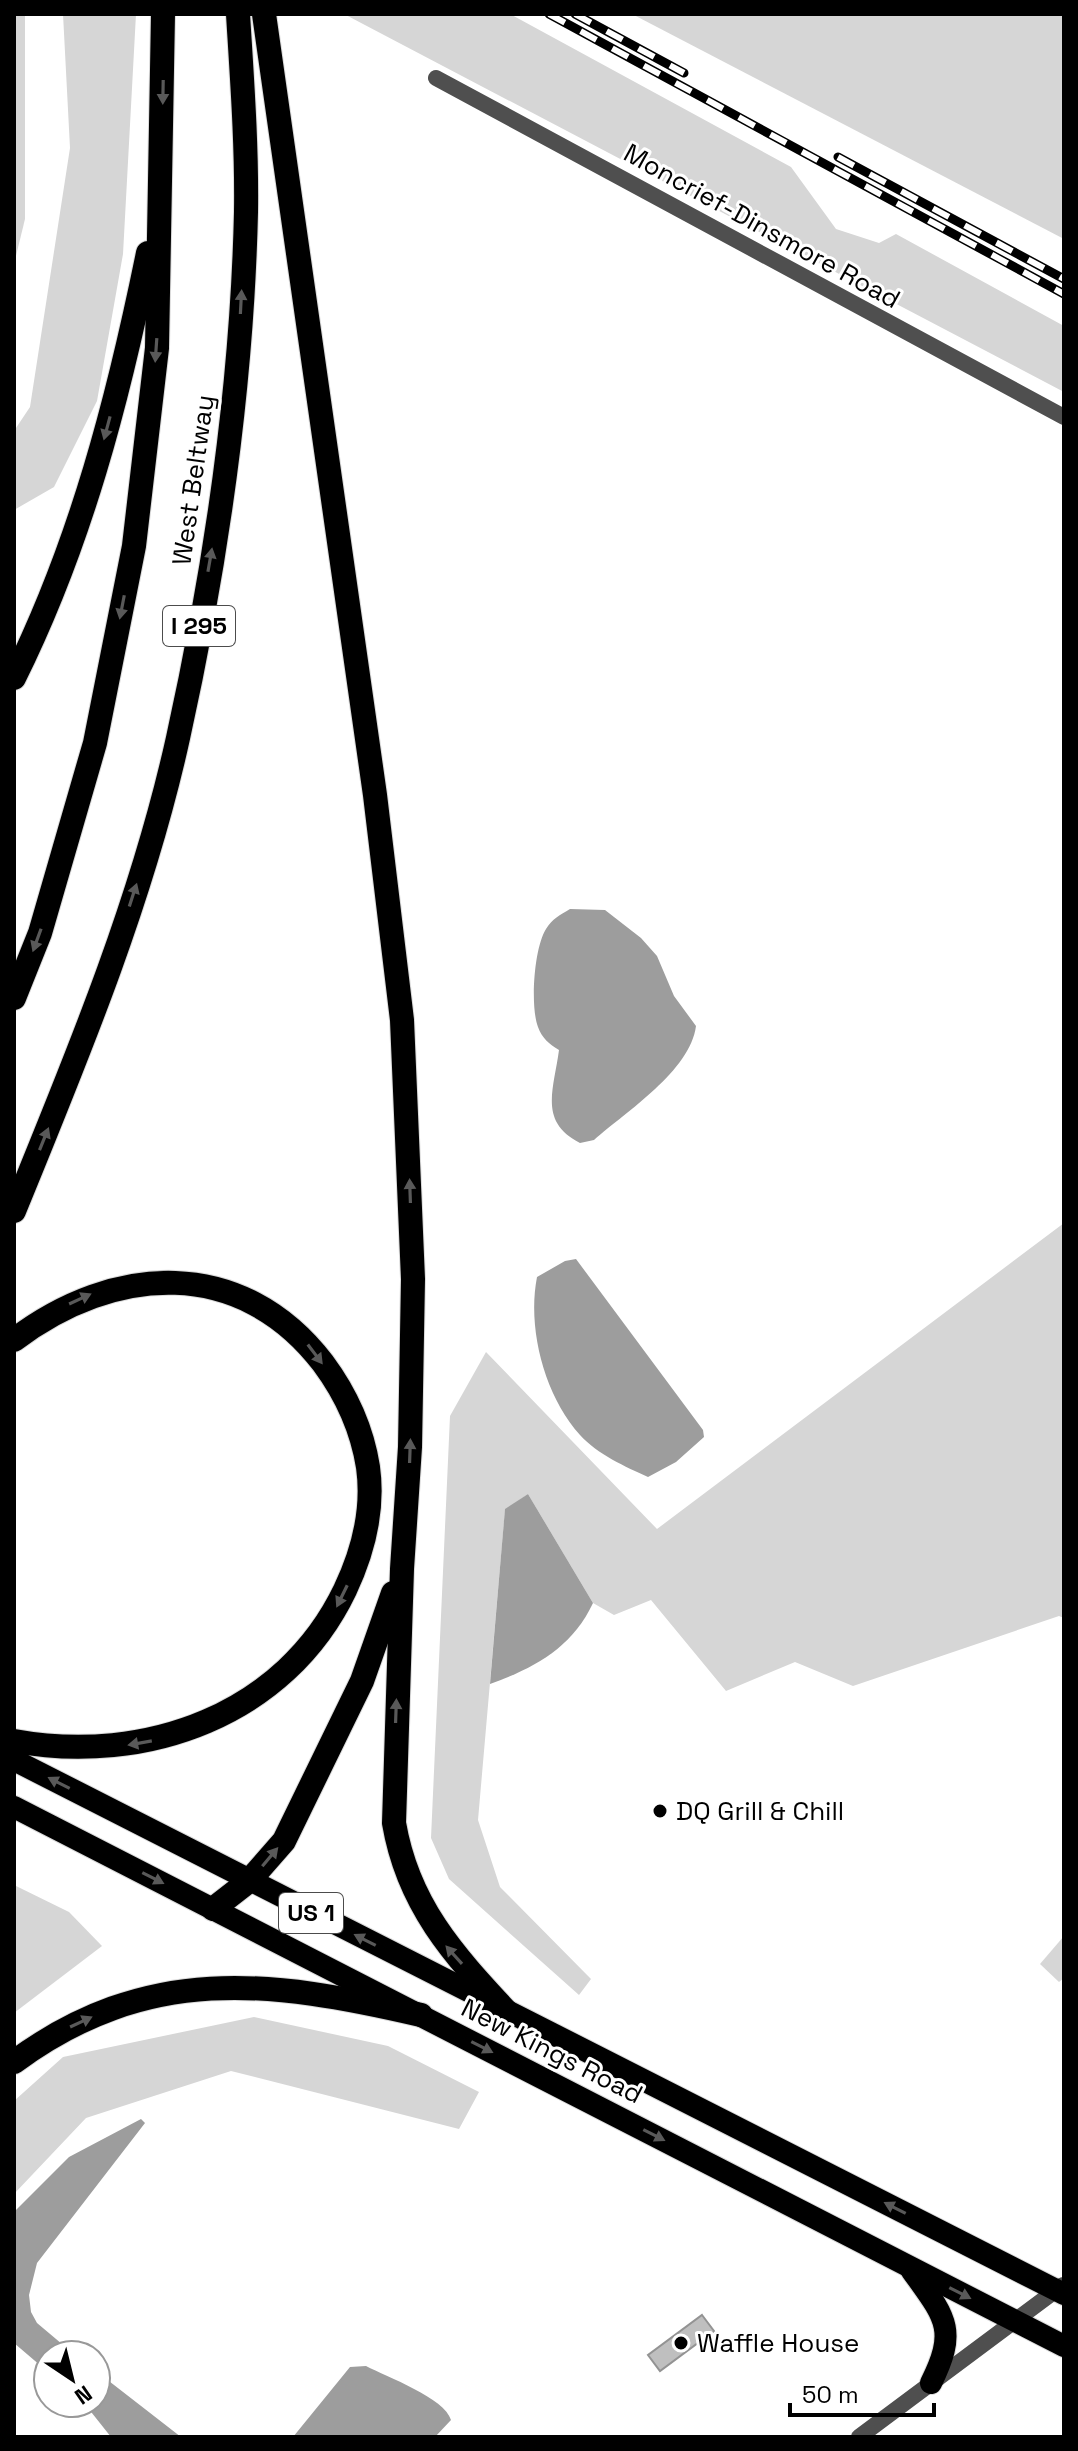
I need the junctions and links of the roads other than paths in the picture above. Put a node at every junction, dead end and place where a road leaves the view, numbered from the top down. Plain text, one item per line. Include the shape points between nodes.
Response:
1 (163, 14) edge
2 (238, 14) edge
3 (264, 14) edge
4 (436, 78) dead end
5 (161, 188) junction
6 (1064, 417) edge
7 (14, 678) edge
8 (14, 998) edge
9 (14, 1211) edge
10 (14, 1340) edge
11 (402, 1569) junction
12 (14, 1741) edge
13 (14, 1760) edge
14 (14, 1807) edge
15 (249, 1881) junction
16 (213, 1909) junction
17 (507, 2012) junction
18 (421, 2015) junction
19 (14, 2062) edge
20 (909, 2267) junction
21 (1061, 2290) edge
22 (1015, 2321) junction
23 (1064, 2346) edge
24 (931, 2383) junction
25 (859, 2437) edge

1 -> 5 highway, West Beltway
9 -> 2 highway, West Beltway / I 295 via 106,981 147,853 186,694 227,465 239,330 246,210
11 -> 3 highway via 413,1279 402,1020
4 - 6 street, Moncrief-Dinsmore Road
5 -> 7 highway via 127,357 88,501
5 -> 8 highway, West Beltway via 157,348 134,546 95,743 40,933
10 -> 12 highway via 47,1315 94,1293 135,1283 204,1285 251,1302 290,1326 339,1384 356,1420 368,1468 369,1511 364,1542 337,1607 288,1670 260,1693 229,1713 140,1744 97,1748
15 -> 11 highway via 284,1841 356,1695
17 -> 11 highway via 446,1947 399,1857 393,1780
15 -> 13 highway, New Kings Road / US 1
14 -> 16 highway, New Kings Road / US 1
15 - 16 highway
17 -> 15 highway, New Kings Road / US 1
16 - 18 highway, New Kings Road / US 1
21 -> 17 highway, New Kings Road / US 1
19 -> 18 highway via 57,2032 104,2011 212,1986 328,1994
18 -> 20 highway, New Kings Road / US 1
20 -> 22 highway, New Kings Road / US 1
20 - 24 highway via 935,2302 946,2328 946,2354
21 - 22 street
22 - 23 highway, New Kings Road / US 1
22 - 24 street
24 - 25 street

